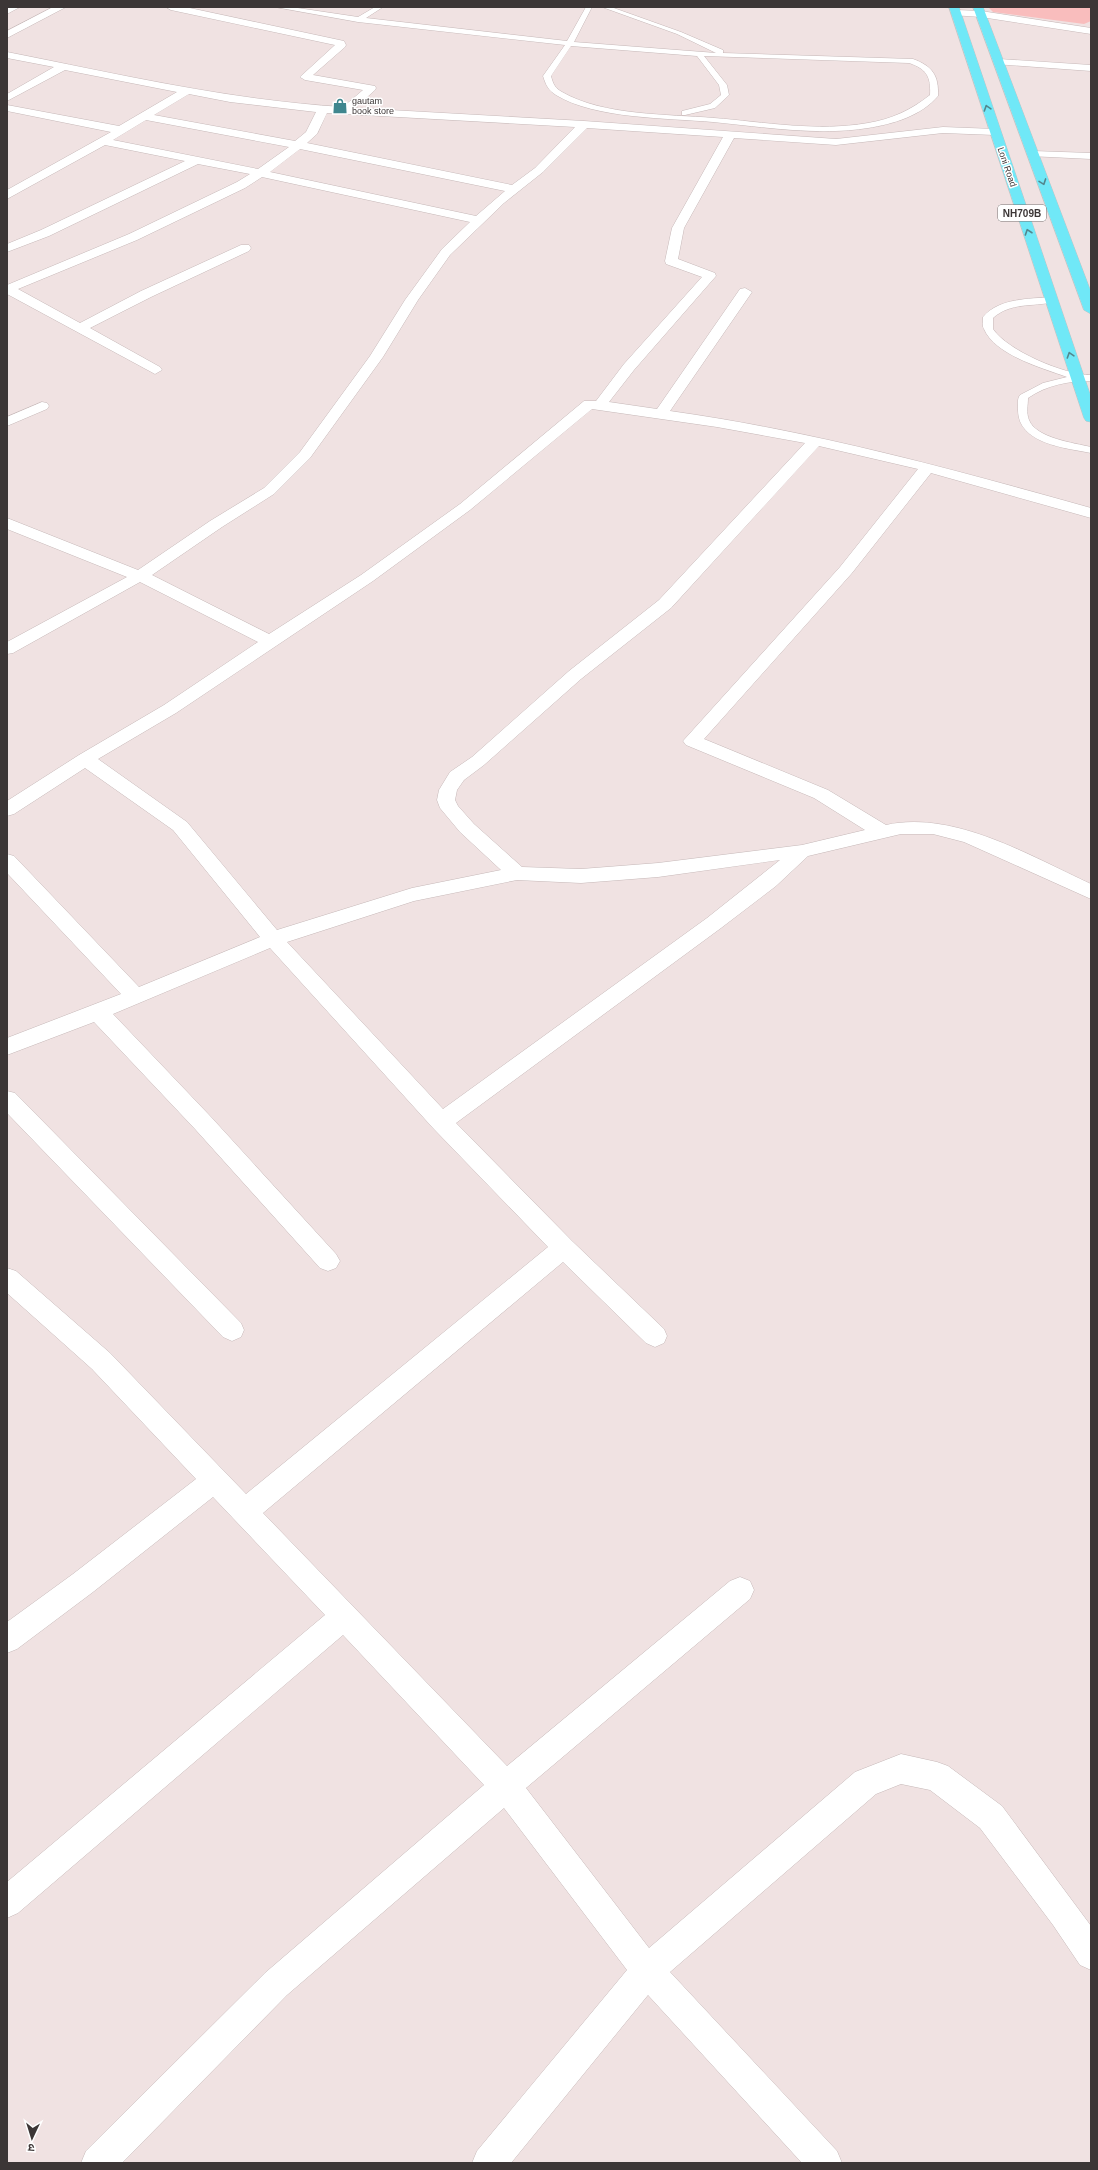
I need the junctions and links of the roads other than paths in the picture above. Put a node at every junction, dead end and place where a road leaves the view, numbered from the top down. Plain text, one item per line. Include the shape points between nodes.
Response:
1 (15, 7) edge
2 (61, 7) edge
3 (171, 7) edge
4 (278, 7) edge
5 (380, 7) edge
6 (589, 7) edge
7 (606, 7) edge
8 (955, 10) edge
9 (7, 11) edge
10 (979, 11) edge
11 (358, 20) junction
12 (1091, 31) edge
13 (7, 35) edge
14 (569, 44) junction
15 (700, 54) junction
16 (7, 55) edge
17 (727, 55) junction
18 (999, 62) junction
19 (62, 67) junction
20 (1091, 68) edge
21 (186, 91) junction
22 (7, 98) edge
23 (7, 108) edge
24 (323, 109) junction
25 (346, 110) junction
26 (643, 115) junction
27 (142, 116) junction
28 (584, 124) junction
29 (120, 130) junction
30 (995, 132) junction
31 (730, 135) junction
32 (103, 141) junction
33 (298, 145) junction
34 (1033, 154) junction
35 (1091, 156) edge
36 (195, 161) junction
37 (260, 173) junction
38 (514, 189) junction
39 (7, 195) edge
40 (478, 220) junction
41 (7, 248) edge
42 (245, 248) dead end
43 (7, 289) edge
44 (745, 292) dead end
45 (1089, 297) edge
46 (1051, 300) junction
47 (1091, 310) edge
48 (80, 328) junction
49 (155, 370) dead end
50 (1077, 377) junction
51 (1091, 378) edge
52 (600, 405) junction
53 (42, 406) dead end
54 (661, 413) junction
55 (1091, 418) edge
56 (7, 422) edge
57 (815, 441) junction
58 (1091, 450) edge
59 (928, 467) junction
60 (1091, 513) edge
61 (7, 523) edge
62 (140, 576) junction
63 (270, 641) junction
64 (7, 648) edge
65 (85, 759) junction
66 (7, 810) edge
67 (884, 833) junction
68 (802, 851) junction
69 (7, 861) edge
70 (517, 873) junction
71 (1091, 892) edge
72 (273, 939) junction
73 (136, 997) junction
74 (98, 1012) junction
75 (9, 1044) edge
76 (7, 1099) edge
77 (441, 1122) junction
78 (564, 1248) junction
79 (328, 1260) dead end
80 (7, 1278) edge
81 (232, 1330) dead end
82 (654, 1336) dead end
83 (214, 1480) junction
84 (244, 1512) junction
85 (740, 1590) dead end
86 (346, 1616) junction
87 (7, 1639) edge
88 (506, 1786) junction
89 (7, 1902) edge
90 (1091, 1954) edge
91 (647, 1971) junction
92 (98, 2163) edge
93 (488, 2163) edge
94 (824, 2163) edge

1 - 9 street
2 - 13 street
3 - 25 street via 340,43 341,45 305,78 371,88
4 - 11 lane
5 - 11 lane
6 - 14 lane
7 - 17 lane via 679,33
8 - 10 street
30 -> 8 highway, Loni Road / NH709B
10 - 12 street
10 - 18 highway, NH709B
11 - 14 lane via 487,37
14 - 15 lane
14 - 26 lane via 547,76 548,85 567,98
15 - 17 lane
15 - 26 lane via 723,85 725,95 721,102 707,109 685,113
16 - 19 street
17 - 26 lane via 910,61 922,64 933,74 934,96 924,107 906,116 857,127 805,129
18 - 20 street
18 - 34 highway, NH709B
19 - 21 street
19 - 22 street
21 - 24 street via 230,99
21 - 27 street
23 - 29 street
24 - 25 street
24 - 33 street via 312,134
25 - 28 street
27 - 29 street
27 - 33 street
28 - 31 street
28 - 38 street via 539,170
29 - 32 street
30 - 31 street via 943,130 836,142
46 -> 30 highway, Loni Road / NH709B
31 - 52 street via 678,228 671,261 710,276 629,367
32 - 36 street
32 - 39 street
33 - 37 street
33 - 38 street
34 - 35 street
34 -> 45 highway, NH709B
36 - 37 street
36 - 41 street via 45,233
37 - 40 street
37 - 43 street via 241,185 133,237
38 - 40 street
40 - 62 street via 446,252 376,357 305,455 269,491
42 - 48 street
43 - 48 street
44 - 54 street
45 - 47 highway, NH709B
50 -> 46 highway, Loni Road / NH709B
46 - 50 lane via 994,310 988,317 987,328 997,341 1012,351
48 - 49 street
50 - 51 lane
50 - 55 highway, Loni Road / NH709B
50 - 58 lane via 1036,388 1024,397 1022,410 1026,424 1037,435 1061,444
52 - 54 street
52 - 63 street via 589,404 465,507 368,578
53 - 56 street
54 - 57 street
57 - 59 street
57 - 70 street via 665,604 575,675 478,761 457,776 448,790 446,800 449,808 467,828
59 - 60 street
59 - 67 street via 846,570 692,741 821,794
61 - 62 street
62 - 63 street
62 - 64 street
63 - 65 street via 170,709
65 - 66 street
65 - 72 street via 180,826
67 - 68 street
67 - 71 street via 901,828 933,828 970,837
68 - 70 street via 766,858 582,876
68 - 77 street via 769,881 714,923
69 - 73 street
70 - 72 street via 412,895
72 - 73 street
72 - 77 street
73 - 74 street
74 - 75 street
74 - 79 street via 204,1123
76 - 81 street
77 - 78 street
78 - 82 street
78 - 84 street
80 - 83 street via 101,1361
83 - 84 street
83 - 87 street
84 - 86 street
85 - 88 street
86 - 88 street
86 - 89 street
88 - 91 street
88 - 92 street via 276,1984
90 - 91 street via 991,1817 936,1776 901,1769 866,1783
91 - 93 street
91 - 94 street

